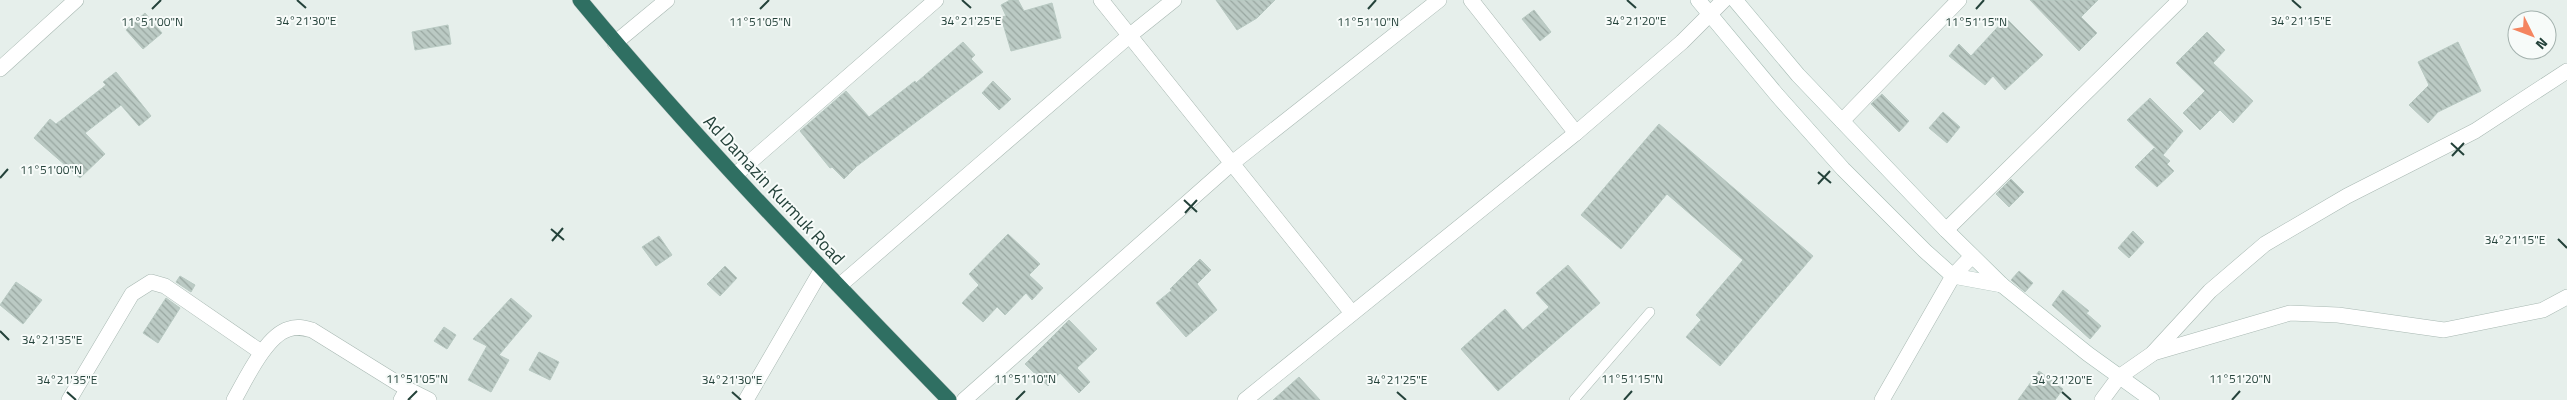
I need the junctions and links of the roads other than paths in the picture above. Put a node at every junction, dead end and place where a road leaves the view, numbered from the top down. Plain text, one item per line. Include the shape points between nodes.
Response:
1 (580, 0) edge
2 (668, 0) edge
3 (936, 0) edge
4 (1101, 0) edge
5 (1174, 0) edge
6 (1439, 0) edge
7 (1471, 0) edge
8 (1698, 0) edge
9 (1724, 0) edge
10 (1735, 0) edge
11 (1959, 0) edge
12 (2180, 0) edge
13 (71, 2) edge
14 (1709, 14) junction
15 (1129, 36) junction
16 (615, 43) junction
17 (0, 69) edge
18 (2567, 72) edge
19 (1842, 121) junction
20 (1576, 133) junction
21 (1232, 164) junction
22 (735, 175) junction
23 (1946, 230) junction
24 (1972, 256) junction
25 (822, 269) junction
26 (1952, 276) junction
27 (2002, 285) junction
28 (839, 286) junction
29 (2567, 297) edge
30 (1650, 312) dead end
31 (1352, 314) junction
32 (261, 352) junction
33 (2152, 354) junction
34 (2119, 377) junction
35 (404, 394) edge
36 (69, 400) edge
37 (234, 400) edge
38 (429, 400) edge
39 (746, 400) edge
40 (949, 400) edge
41 (964, 400) edge
42 (1246, 400) edge
43 (1574, 400) edge
44 (1882, 400) edge
45 (2102, 400) edge
46 (2152, 400) edge

1 - 16 highway, Ad Damazin Kurmuk Road
2 - 16 street
3 - 22 street
4 - 15 street
5 - 15 street
6 - 21 street
7 - 20 street
8 - 14 street
9 - 14 street
10 - 19 street
11 - 19 street
12 - 23 street
13 - 17 street
14 - 20 street via 1682,42
14 - 26 street via 1843,168
15 - 21 street
15 - 28 street
16 - 22 highway, Ad Damazin Kurmuk Road
18 - 33 street via 2475,131 2347,196 2265,244 2210,292
19 - 23 street
20 - 31 street
21 - 31 street
21 - 41 street
22 - 25 highway, Ad Damazin Kurmuk Road
23 - 24 street
24 - 26 street
24 - 27 street
25 - 28 highway, Ad Damazin Kurmuk Road
25 - 39 street
26 - 27 street
26 - 44 street
27 - 34 street
28 - 40 highway, Ad Damazin Kurmuk Road
29 - 33 street via 2543,310 2444,330 2338,315 2290,313
30 - 43 lane
31 - 42 street
32 - 35 street via 287,329 300,327 312,330
32 - 36 street via 165,286 151,282 132,294
32 - 37 street
33 - 34 street
34 - 45 street
34 - 46 street
35 - 38 street

